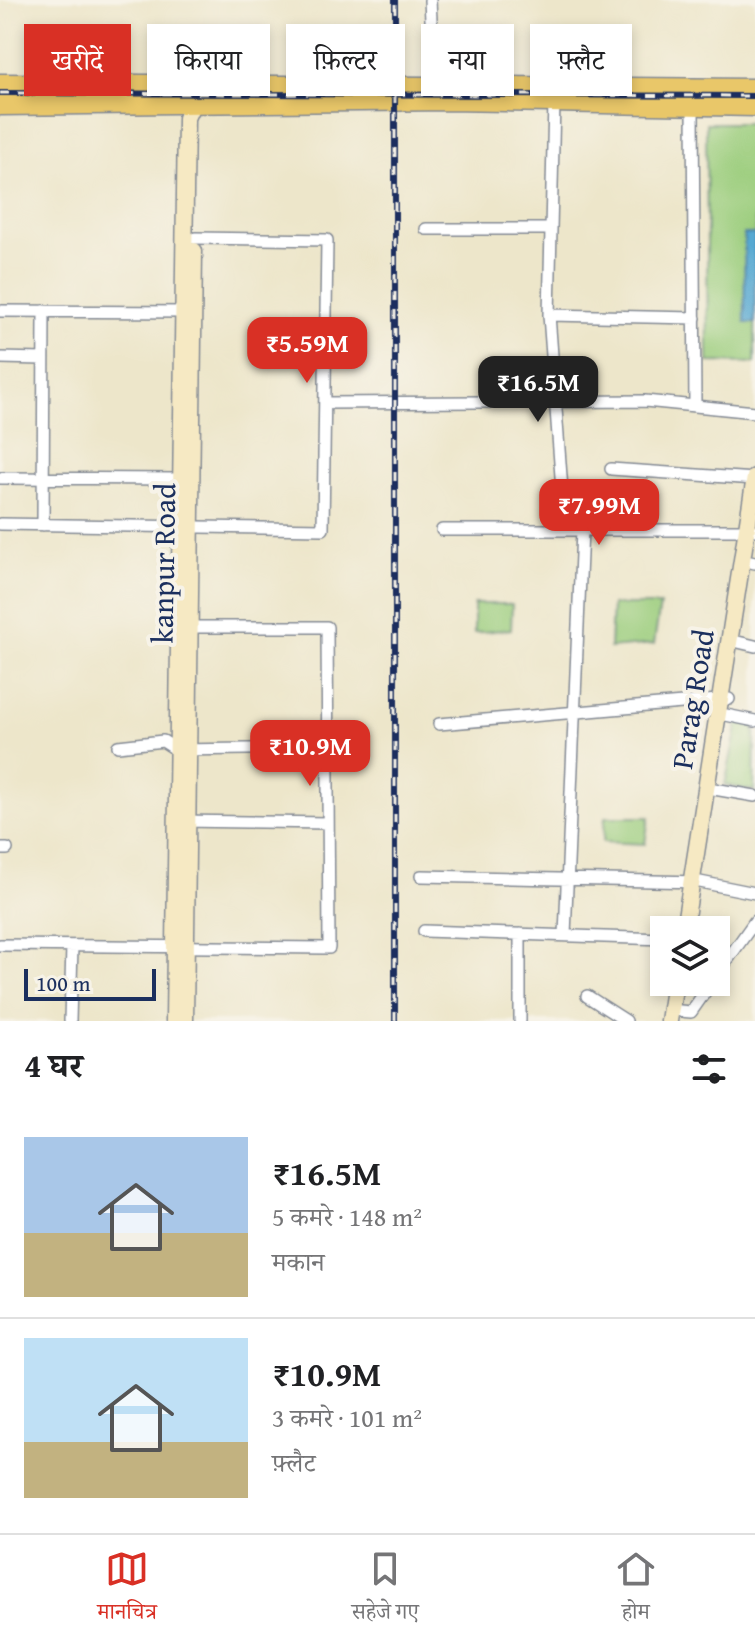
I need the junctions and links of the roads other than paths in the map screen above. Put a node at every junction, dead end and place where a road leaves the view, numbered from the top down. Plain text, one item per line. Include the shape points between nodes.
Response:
1 (430, 0) edge
2 (431, 24) edge
3 (0, 84) edge
4 (421, 87) edge
5 (514, 88) edge
6 (755, 89) edge
7 (554, 102) junction
8 (0, 105) edge
9 (192, 105) junction
10 (693, 106) junction
11 (755, 106) edge
12 (426, 229) dead end
13 (551, 229) junction
14 (195, 238) junction
15 (0, 311) edge
16 (44, 311) junction
17 (188, 312) junction
18 (549, 315) junction
19 (695, 318) junction
20 (0, 358) edge
21 (43, 359) junction
22 (554, 402) junction
23 (325, 403) junction
24 (695, 406) junction
25 (755, 412) edge
26 (611, 469) dead end
27 (0, 478) edge
28 (44, 478) junction
29 (755, 478) edge
30 (179, 479) junction
31 (0, 524) edge
32 (43, 525) junction
33 (185, 527) junction
34 (442, 530) dead end
35 (565, 530) junction
36 (582, 530) junction
37 (752, 531) edge
38 (753, 562) edge
39 (184, 627) junction
40 (738, 642) junction
41 (755, 646) edge
42 (725, 704) junction
43 (574, 712) junction
44 (755, 721) edge
45 (439, 724) dead end
46 (118, 746) dead end
47 (328, 748) junction
48 (183, 750) junction
49 (714, 789) junction
50 (755, 796) edge
51 (182, 821) junction
52 (328, 823) junction
53 (421, 876) dead end
54 (568, 879) junction
55 (696, 882) junction
56 (755, 893) edge
57 (688, 916) edge
58 (693, 916) edge
59 (755, 921) edge
60 (424, 931) dead end
61 (520, 934) junction
62 (565, 935) junction
63 (650, 938) edge
64 (0, 945) edge
65 (72, 946) junction
66 (181, 947) junction
67 (730, 956) edge
68 (587, 996) dead end
69 (675, 996) edge
70 (681, 996) edge
71 (702, 996) edge
72 (676, 1018) edge
73 (70, 1021) edge
74 (174, 1021) edge
75 (185, 1021) edge
76 (520, 1021) edge
77 (626, 1021) edge

1 - 2 street
3 - 4 highway
5 - 6 highway
7 - 9 highway
7 - 10 highway
7 - 13 street
8 - 9 highway
9 - 14 street, kanpur Road
9 - 17 street via 186,118
10 - 11 highway
10 - 19 street
12 - 13 street
13 - 18 street
14 - 17 street, kanpur Road
14 - 23 street via 327,240
15 - 16 street
16 - 17 street
16 - 21 street
17 - 30 street
17 - 33 street, kanpur Road
18 - 19 street
18 - 22 street
19 - 24 street
20 - 21 street
21 - 28 street
22 - 23 street
22 - 24 street
22 - 35 street
23 - 33 street via 323,529
24 - 25 street
26 - 29 street
27 - 28 street
28 - 30 street
28 - 32 street
29 - 37 street, Parag Road
30 - 33 street
31 - 32 street
32 - 33 street
33 - 39 street, kanpur Road
34 - 35 street
35 - 36 street
36 - 37 street
36 - 43 street
37 - 38 street, Parag Road
37 - 42 street, Parag Road
38 - 40 street, Parag Road
39 - 47 street via 327,627
39 - 48 street, kanpur Road
40 - 41 street
40 - 42 street, Parag Road
42 - 43 street
42 - 44 street
42 - 49 street, Parag Road
42 - 55 street, Parag Road
43 - 45 street
43 - 54 street
46 - 48 street via 163,741
47 - 48 street
47 - 52 street
48 - 51 street, kanpur Road
49 - 50 street
49 - 55 street, Parag Road
51 - 52 street
51 - 66 street, kanpur Road
52 - 66 street via 329,948
53 - 54 street
54 - 55 street
54 - 62 street
55 - 56 street
55 - 57 street, Parag Road
55 - 58 street, Parag Road
59 - 67 street
60 - 61 street
61 - 62 street
61 - 76 street
62 - 63 street
64 - 65 street
65 - 66 street
65 - 73 street
66 - 74 street
66 - 75 street, kanpur Road
68 - 77 street
69 - 72 street
70 - 72 street
71 - 72 street via 691,1012

